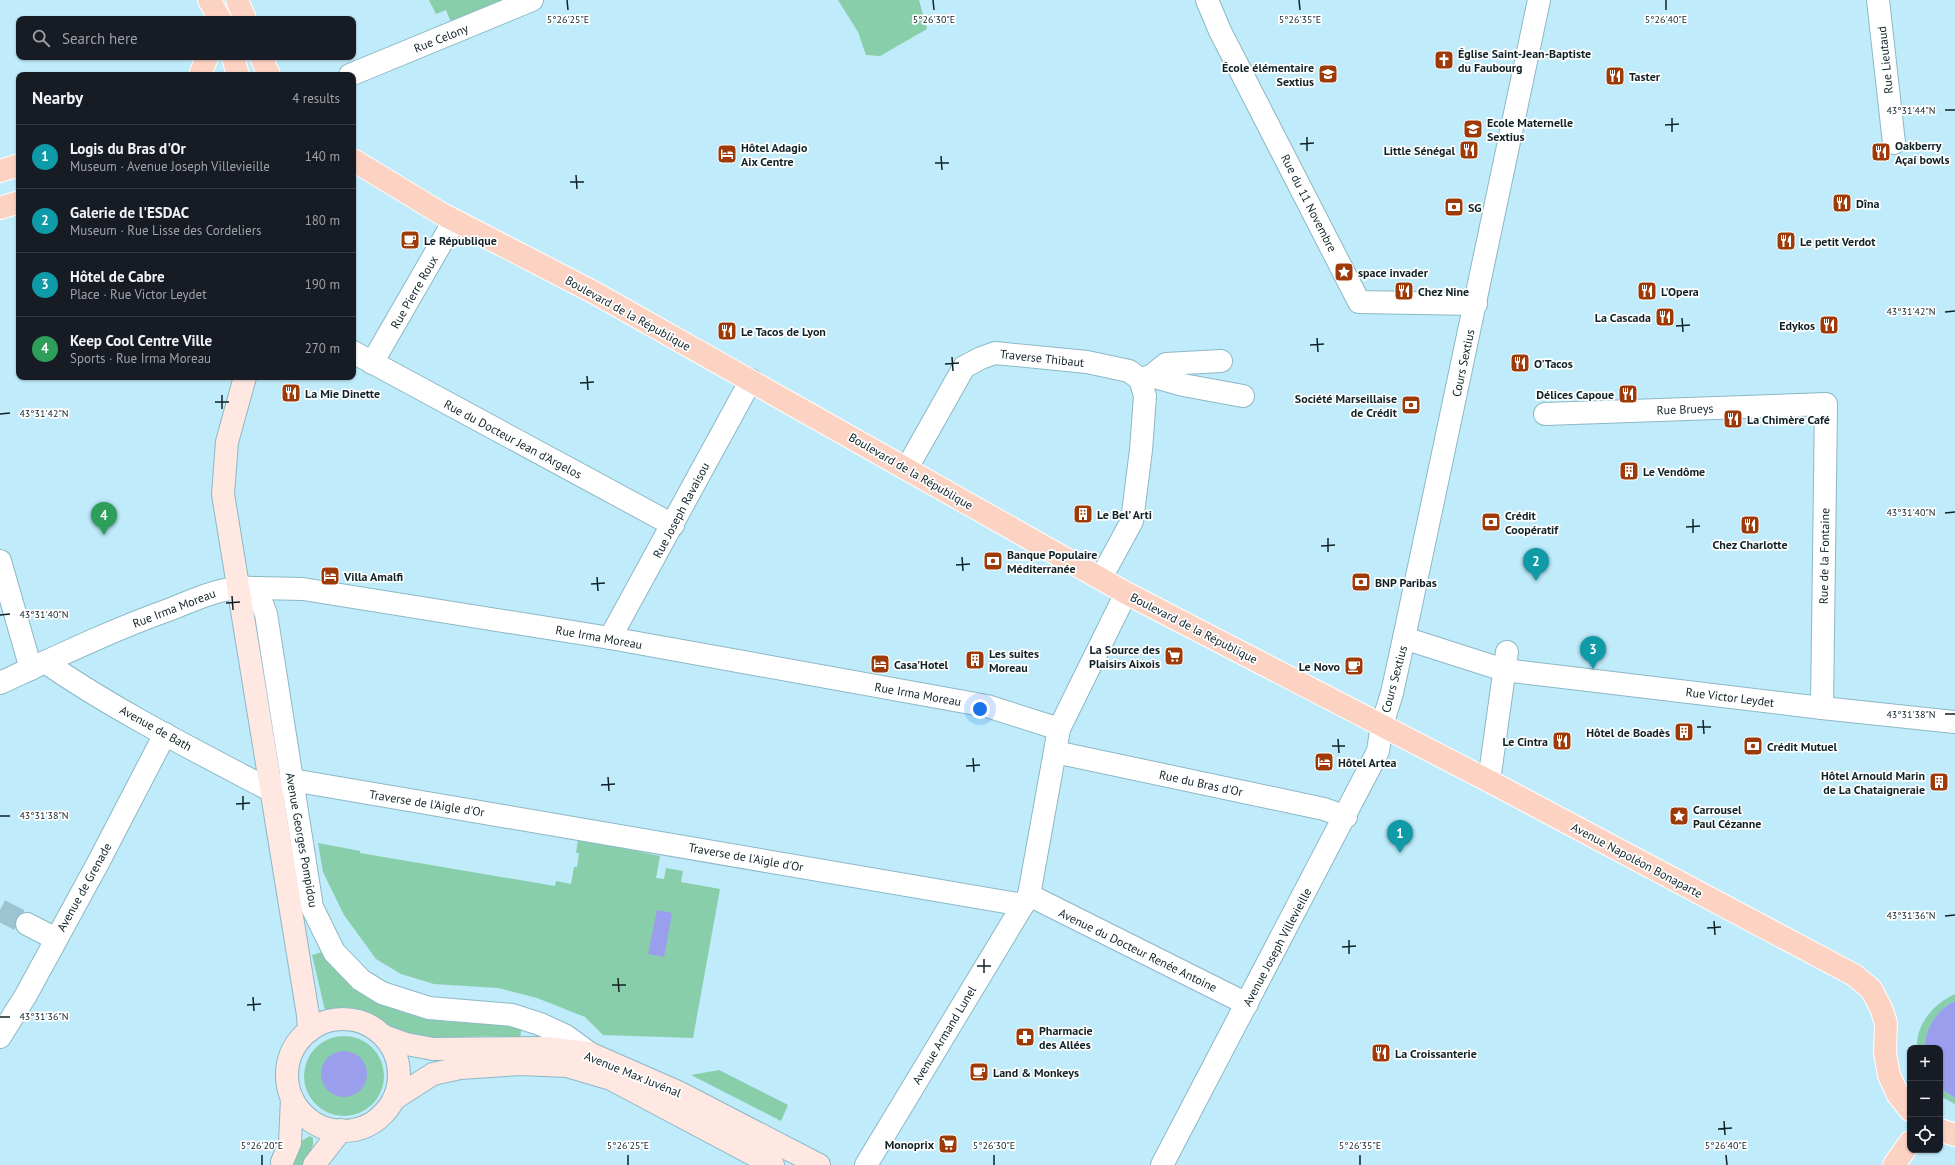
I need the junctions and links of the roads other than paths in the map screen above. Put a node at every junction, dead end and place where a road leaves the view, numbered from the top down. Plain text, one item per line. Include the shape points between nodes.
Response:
1 (201, 0) edge
2 (209, 0) edge
3 (237, 0) edge
4 (532, 0) edge
5 (1207, 0) edge
6 (1539, 0) edge
7 (1878, 0) edge
8 (204, 16) edge
9 (218, 16) edge
10 (244, 16) edge
11 (206, 60) edge
12 (234, 60) edge
13 (262, 60) edge
14 (201, 72) edge
15 (237, 72) edge
16 (268, 72) edge
17 (356, 73) edge
18 (1894, 143) dead end
19 (356, 162) edge
20 (16, 166) edge
21 (0, 171) edge
22 (356, 179) edge
23 (16, 203) edge
24 (0, 208) edge
25 (448, 217) junction
26 (1476, 304) junction
27 (356, 354) edge
28 (1221, 361) dead end
29 (372, 363) junction
30 (1146, 377) junction
31 (244, 380) edge
32 (750, 380) junction
33 (1243, 396) dead end
34 (1826, 404) joint
35 (1545, 414) dead end
36 (907, 468) junction
37 (673, 525) junction
38 (0, 561) edge
39 (1101, 578) junction
40 (246, 588) junction
41 (1126, 593) junction
42 (610, 638) junction
43 (1404, 638) junction
44 (1506, 661) junction
45 (38, 665) junction
46 (0, 683) edge
47 (1822, 708) junction
48 (1955, 722) edge
49 (1382, 725) junction
50 (1059, 729) junction
51 (165, 734) junction
52 (1055, 752) junction
53 (292, 780) junction
54 (1489, 781) junction
55 (270, 790) junction
56 (1346, 817) junction
57 (1026, 900) junction
58 (27, 924) tunnel mouth
59 (56, 939) junction
60 (1247, 1004) junction
61 (308, 1030) junction
62 (384, 1036) junction
63 (0, 1037) edge
64 (589, 1053) junction
65 (292, 1098) junction
66 (394, 1099) junction
67 (1907, 1106) edge
68 (341, 1130) junction
69 (1943, 1131) edge
70 (1955, 1135) edge
71 (1907, 1146) edge
72 (282, 1162) dead end
73 (314, 1165) edge
74 (773, 1165) edge
75 (819, 1165) edge
76 (866, 1165) edge
77 (1162, 1165) edge
78 (1894, 1165) edge

1 - 8 main road
2 - 9 main road
3 - 10 main road
4 - 17 street, Rue Celony
5 - 26 street, Rue du 11 Novembre via 1220,31 1359,302
6 - 26 street, Cours Sextius
7 - 18 street, Rue Lieutaud
11 - 14 main road
12 - 15 main road
13 - 16 main road
19 - 25 main road, Boulevard de la République
20 - 21 main road
22 - 25 main road, Boulevard de la République
23 - 24 main road
25 - 29 street, Rue Pierre Roux via 408,304
25 - 32 main road, Boulevard de la République via 595,293
26 - 43 street, Cours Sextius
27 - 29 street, Rue du Docteur Jean d'Argelos
28 - 30 street via 1166,364
29 - 37 street, Rue du Docteur Jean d'Argelos
30 - 33 street, Traverse Thibaut
30 - 36 street, Traverse Thibaut via 1086,362 995,352 964,367
30 - 39 street via 1142,450 1132,521
31 - 40 main road via 227,442 223,494
32 - 36 main road, Boulevard de la République
32 - 37 street, Rue Joseph Ravaisou
34 - 35 street, Rue Brueys
34 - 47 street, Rue de la Fontaine
36 - 39 main road, Boulevard de la République
37 - 42 street, Rue Joseph Ravaisou
38 - 45 street
39 - 41 main road, Boulevard de la République
40 - 42 street, Rue Irma Moreau via 303,589
40 - 45 street, Rue Irma Moreau via 212,592 90,640
40 - 53 street, Avenue Georges Pompidou via 266,614
40 - 55 main road, Avenue Georges Pompidou
41 - 49 main road, Boulevard de la République
41 - 50 street
42 - 50 street, Rue Irma Moreau via 987,706
43 - 44 street, Rue Victor Leydet
43 - 49 street, Cours Sextius
44 - 47 street, Rue Victor Leydet
44 - 54 street
45 - 46 street, Rue Irma Moreau
45 - 51 street, Avenue de Bath via 73,681
47 - 48 street, Rue Victor Leydet
49 - 54 main road, Avenue Napoléon Bonaparte
49 - 56 street, Avenue Joseph Villevieille via 1378,751
50 - 52 street
51 - 55 street, Avenue de Bath
51 - 59 street, Avenue de Grenade
52 - 56 street, Rue du Bras d'Or via 1324,809
52 - 57 street
53 - 55 street
53 - 57 street, Traverse de l'Aigle d'Or
53 - 64 street, Avenue Georges Pompidou via 312,907 334,952 361,980 382,993 429,1008 512,1015 566,1036
54 - 67 main road, Avenue Napoléon Bonaparte via 1854,975 1871,989 1881,1008 1886,1023 1885,1053 1889,1075 1898,1095
55 - 61 main road, Avenue Georges Pompidou via 308,1015
56 - 60 street, Avenue Joseph Villevieille
57 - 60 street, Avenue du Docteur Renée Antoine
57 - 76 street, Avenue Armand Lunel
58 - 59 street
59 - 63 street, Avenue de Grenade
60 - 77 street, Avenue Joseph Villevieille
61 - 62 main road via 327,1021 347,1019 368,1024
61 - 65 main road via 298,1041 287,1069
62 - 64 main road, Avenue Max Juvénal via 406,1044 433,1049 546,1048
62 - 66 main road via 394,1050 399,1066
64 - 75 main road, Avenue Max Juvénal via 678,1092
65 - 68 main road via 304,1114 321,1126
65 - 72 main road via 290,1143
66 - 68 main road via 372,1123 357,1129
66 - 74 main road, Avenue Max Juvénal via 433,1074 460,1068 520,1064 567,1066 610,1079
68 - 73 main road
69 - 70 main road
71 - 78 main road

